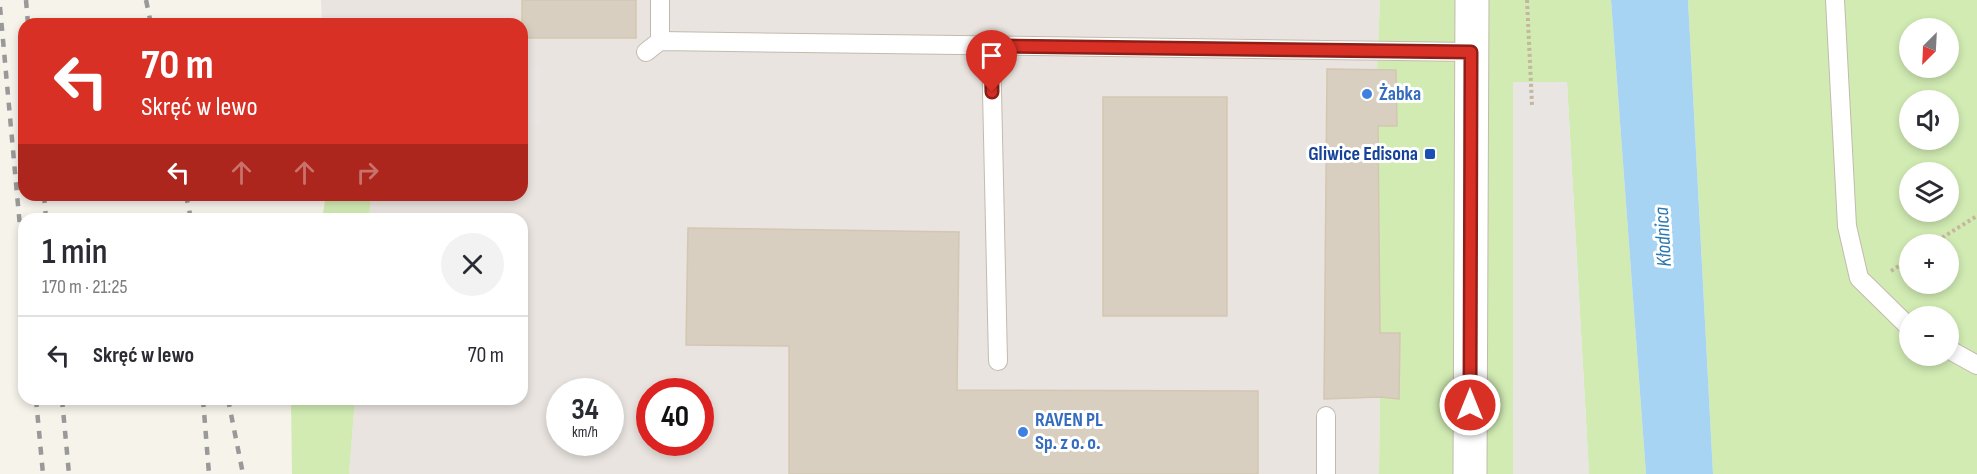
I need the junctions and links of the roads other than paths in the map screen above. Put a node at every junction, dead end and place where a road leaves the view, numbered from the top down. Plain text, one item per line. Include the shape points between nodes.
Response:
1 (660, 0) edge
2 (1472, 0) edge
3 (1835, 0) edge
4 (991, 46) junction
5 (1471, 52) junction
6 (1899, 317) edge
7 (1959, 355) edge
8 (998, 361) dead end
9 (1977, 365) edge
10 (1326, 416) dead end
11 (1326, 474) edge
12 (1470, 474) edge

1 - 4 lane via 653,47
2 - 5 street
3 - 6 lane via 1846,226 1859,278
4 - 5 lane
4 - 8 lane
5 - 12 street
7 - 9 lane
10 - 11 lane

